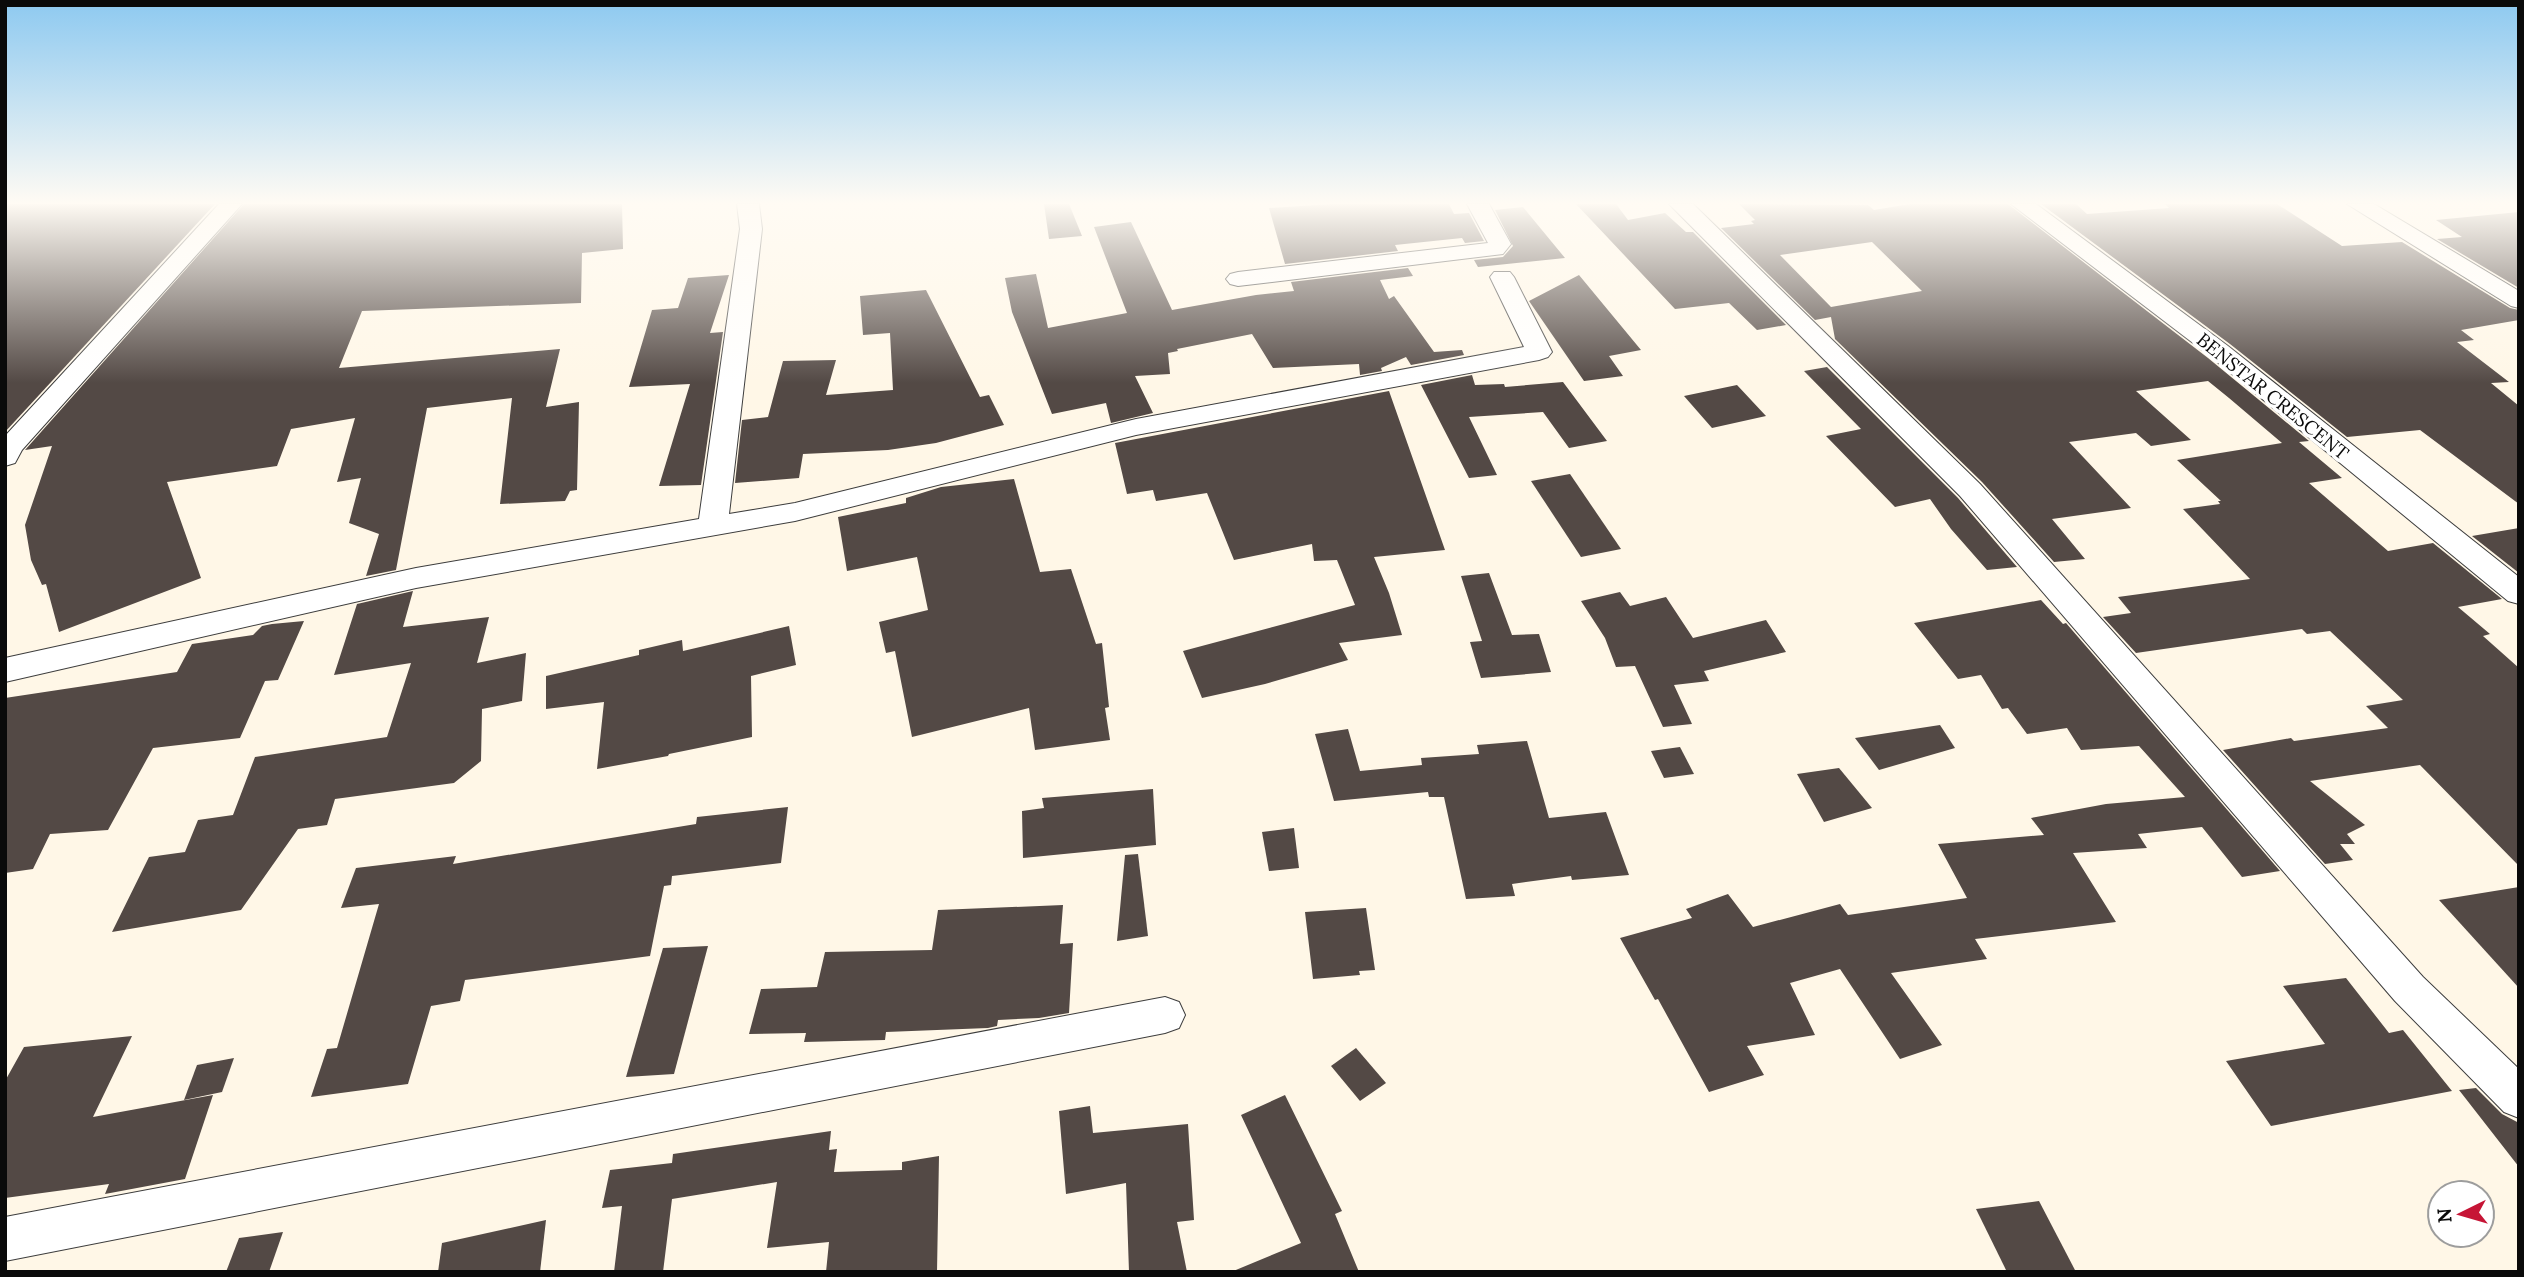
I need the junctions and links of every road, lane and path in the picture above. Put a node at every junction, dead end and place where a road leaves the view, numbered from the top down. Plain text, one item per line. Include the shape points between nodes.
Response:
1 (177, 264) edge
2 (747, 264) edge
3 (1370, 264) edge
4 (1740, 264) edge
5 (2102, 264) edge
6 (2457, 264) edge
7 (1502, 277) dead end
8 (1238, 279) dead end
9 (2519, 301) edge
10 (5, 457) edge
11 (713, 526) junction
12 (2519, 593) edge
13 (5, 670) edge
14 (1165, 1016) dead end
15 (2519, 1098) edge
16 (5, 1239) edge

1 - 10 street
2 - 11 street
3 - 8 street
4 - 15 street via 1970,490 2409,989
5 - 12 street, BENSTAR CRESCENT via 2219,351
6 - 9 street
7 - 11 street via 1539,352 1136,426 794,512
11 - 13 street via 416,578
14 - 16 street

